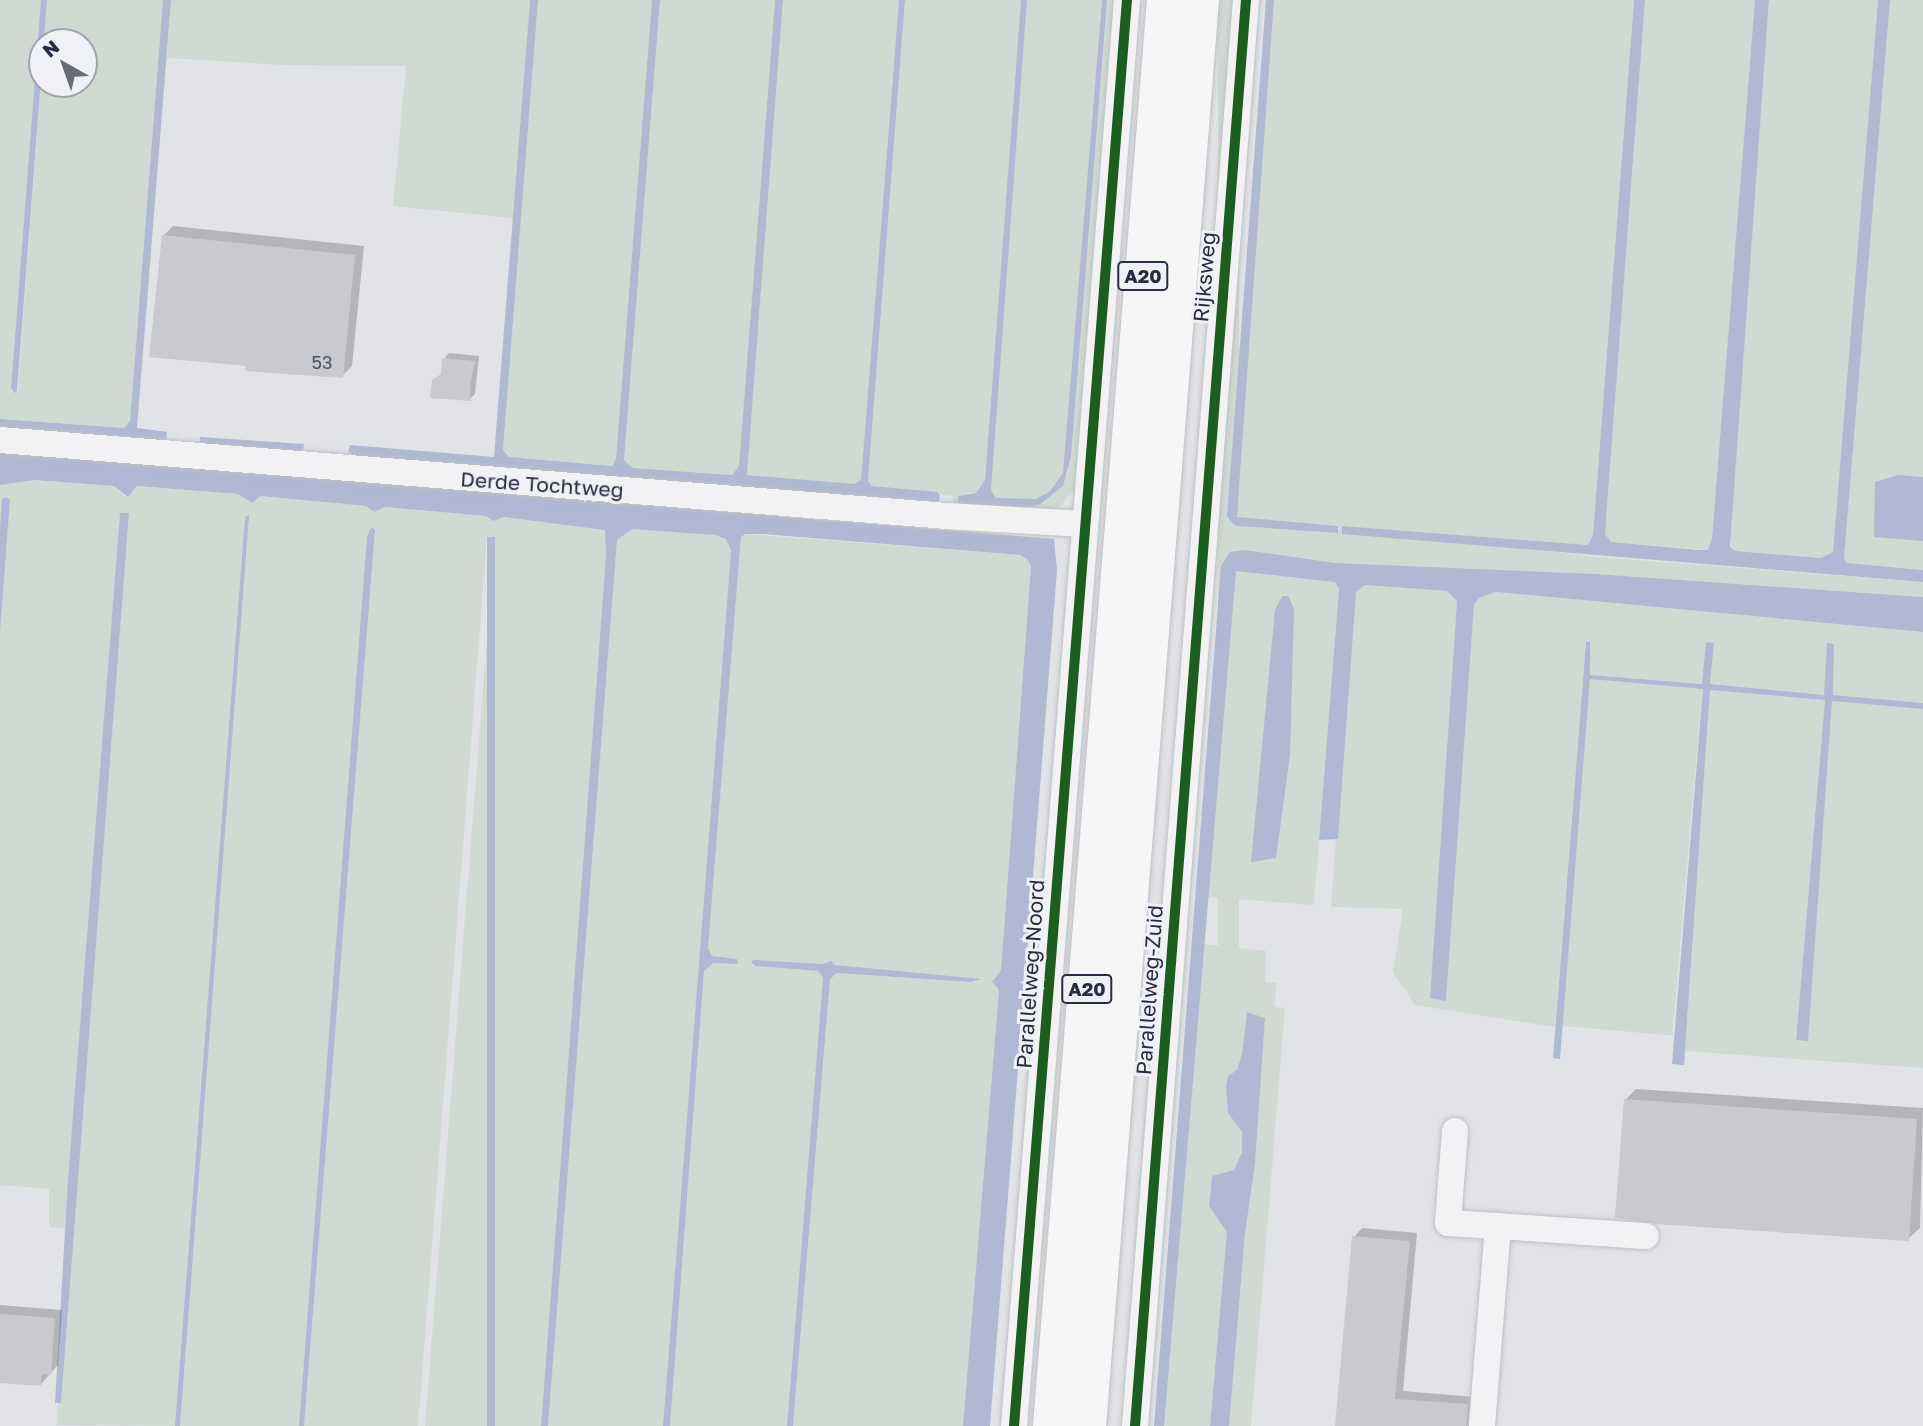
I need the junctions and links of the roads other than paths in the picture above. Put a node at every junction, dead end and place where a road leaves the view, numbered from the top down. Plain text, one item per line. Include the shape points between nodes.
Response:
1 (1127, 0) edge
2 (1166, 0) edge
3 (1200, 0) edge
4 (1246, 0) edge
5 (0, 440) edge
6 (1083, 524) junction
7 (1139, 553) junction
8 (1201, 557) joint
9 (1455, 1131) dead end
10 (1498, 1226) junction
11 (1646, 1236) dead end
12 (1014, 1426) edge
13 (1052, 1426) edge
14 (1087, 1426) edge
15 (1135, 1426) edge
16 (1482, 1426) edge

1 - 6 street
2 - 7 highway, A20
3 - 7 highway, Rijksweg / A20
4 - 8 street, Rijksweg
5 - 6 street, Derde Tochtweg
6 - 12 street, Parallelweg-Noord
7 - 13 highway, A20
7 - 14 highway, A20
8 - 15 street, Parallelweg-Zuid
9 - 10 street via 1448,1223
10 - 11 street
10 - 16 street

